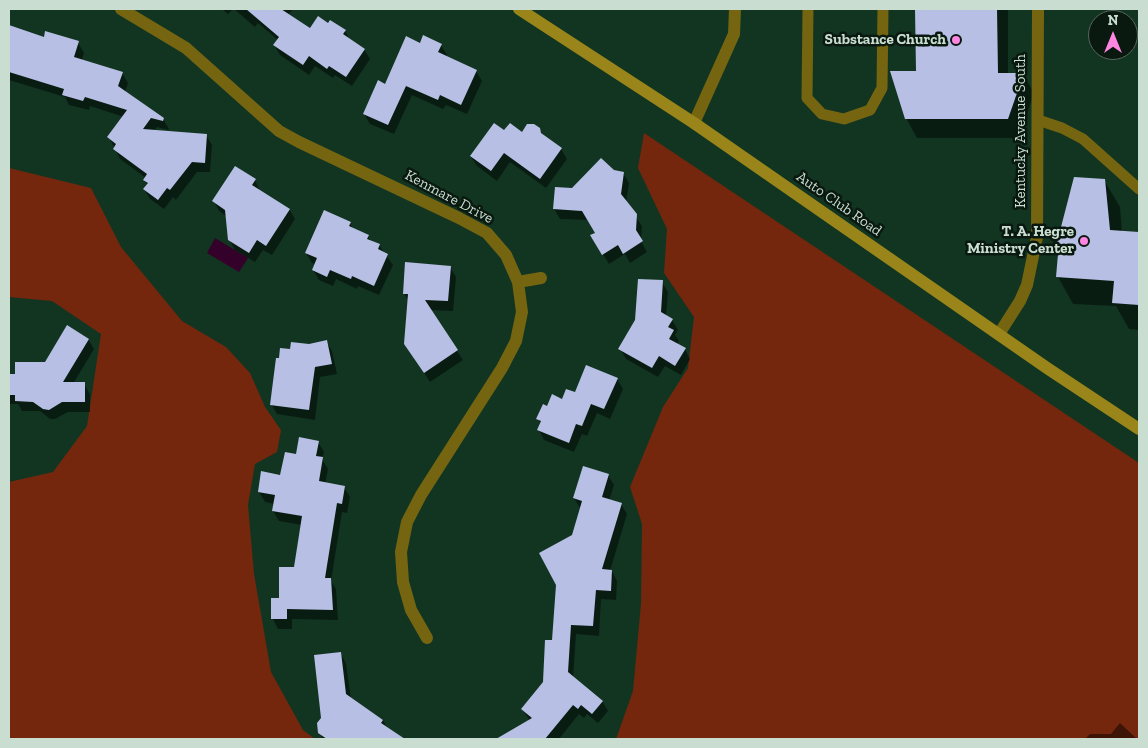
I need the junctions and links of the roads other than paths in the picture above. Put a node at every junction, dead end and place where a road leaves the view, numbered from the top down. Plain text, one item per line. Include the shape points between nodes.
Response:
1 (122, 9) edge
2 (519, 9) edge
3 (735, 9) edge
4 (808, 9) edge
5 (883, 9) edge
6 (1038, 9) edge
7 (1038, 120) junction
8 (694, 123) junction
9 (1139, 189) edge
10 (541, 278) dead end
11 (518, 282) junction
12 (998, 334) junction
13 (1139, 429) edge
14 (427, 638) dead end

1 - 11 street, Kenmare Drive via 186,48 279,131 487,233 506,255
2 - 8 street, Auto Club Road
3 - 8 street via 734,34
4 - 5 lane via 807,98 822,114 844,119 870,110 882,88
6 - 7 street, Kentucky Avenue South
7 - 9 lane via 1083,139
7 - 12 street, Kentucky Avenue South via 1037,237 1027,285
8 - 12 street, Auto Club Road
10 - 11 street
11 - 14 street, Kenmare Drive via 522,312 516,341 407,522 401,552 403,582 411,610
12 - 13 street, Auto Club Road

